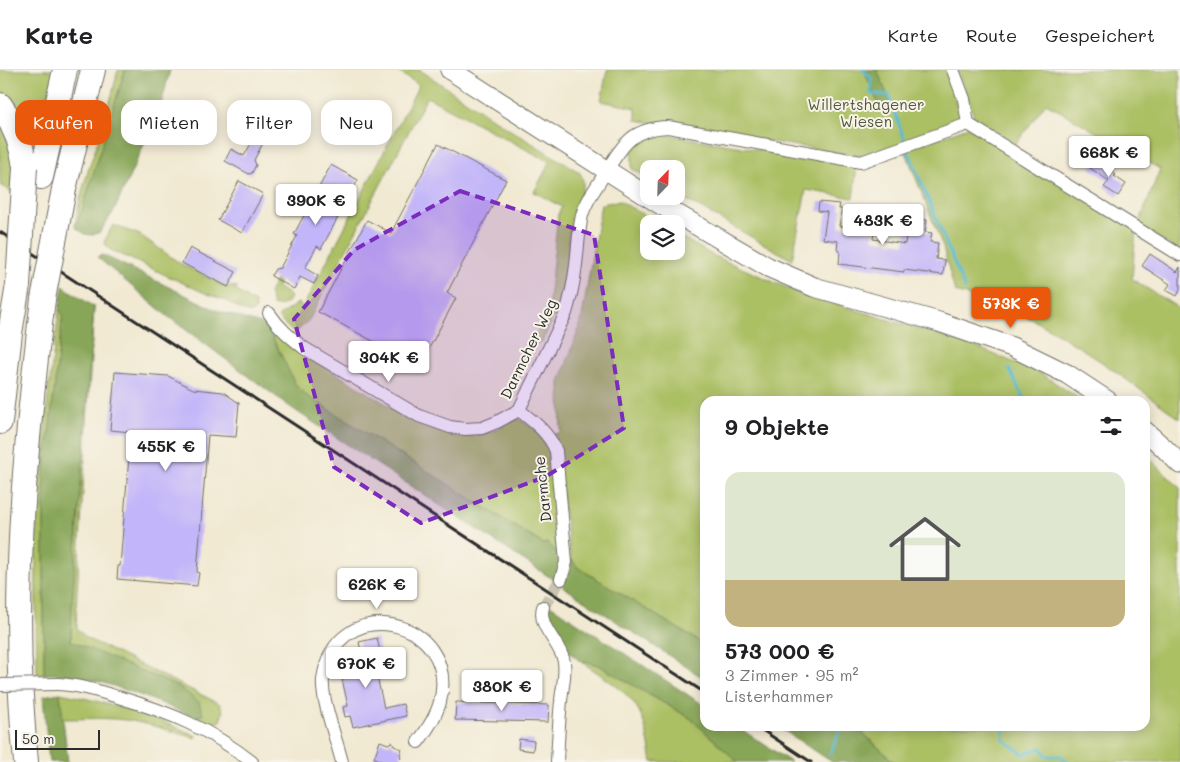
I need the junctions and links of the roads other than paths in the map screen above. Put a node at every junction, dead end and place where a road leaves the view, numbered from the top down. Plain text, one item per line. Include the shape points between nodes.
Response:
1 (65, 70) edge
2 (93, 70) edge
3 (450, 70) edge
4 (953, 70) edge
5 (0, 105) edge
6 (968, 124) junction
7 (607, 171) junction
8 (33, 172) junction
9 (1180, 255) edge
10 (269, 313) dead end
11 (1100, 396) edge
12 (519, 410) junction
13 (0, 422) edge
14 (1150, 436) edge
15 (1180, 464) edge
16 (561, 579) tunnel mouth
17 (543, 607) dead end
18 (0, 685) edge
19 (418, 742) dead end
20 (26, 762) edge
21 (252, 762) edge
22 (342, 762) edge
23 (557, 762) edge

1 - 8 highway
2 - 20 highway, bridge via 64,189 43,299 30,408 18,598
3 - 7 main road
4 - 6 street via 964,99
5 - 8 highway via 16,130
6 - 7 street, Darmcher Weg via 861,162 668,127 652,128 624,144
6 - 9 street
7 - 11 main road via 768,267 814,287 939,322 1012,347 1067,374
7 - 12 street, Darmcher Weg via 583,212 576,272 566,313
8 - 13 highway, bridge
10 - 12 street, Darmcher Weg via 284,332 304,348 435,423 465,429 482,428
12 - 16 street, Darmche via 552,441 556,451 566,562
14 - 15 main road
17 - 23 street via 541,617 560,650 565,672
18 - 21 street, bridge via 80,686 170,713 223,740
19 - 22 street via 430,725 439,703 440,668 432,651 412,631 394,625 372,624 344,638 326,665 325,699

